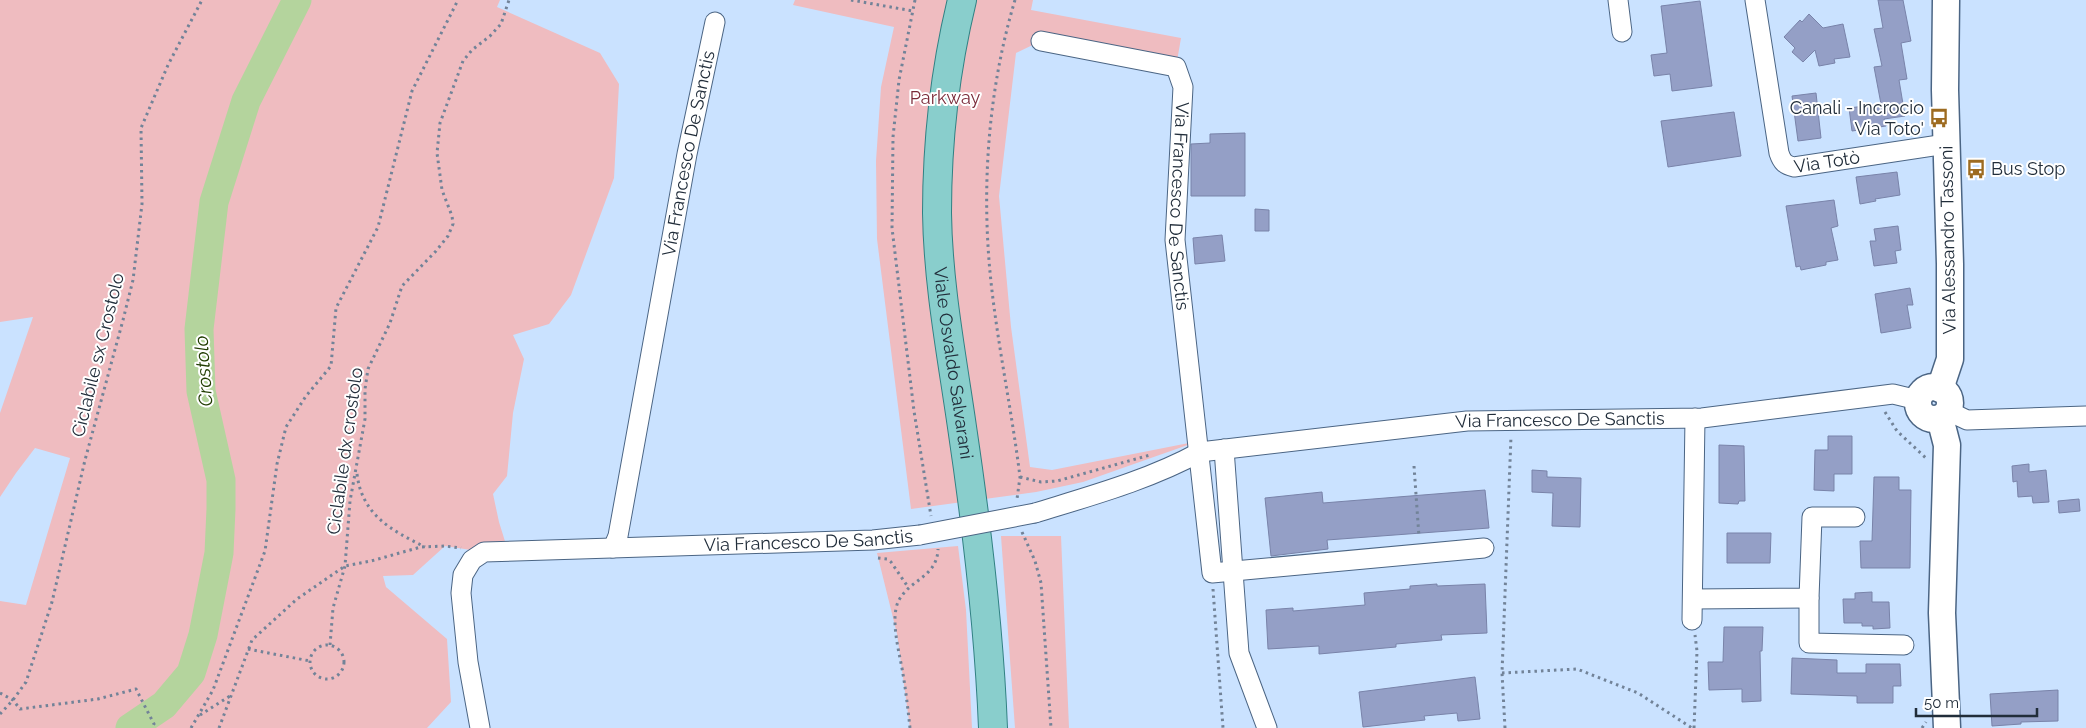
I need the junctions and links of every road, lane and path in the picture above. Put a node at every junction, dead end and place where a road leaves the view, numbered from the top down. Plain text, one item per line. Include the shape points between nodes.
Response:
1 (202, 0) edge
2 (458, 0) edge
3 (510, 0) edge
4 (851, 0) edge
5 (915, 0) edge
6 (962, 0) edge
7 (1016, 0) edge
8 (1618, 0) edge
9 (1755, 0) edge
10 (1946, 0) edge
11 (913, 11) junction
12 (715, 22) dead end
13 (1622, 32) dead end
14 (1041, 41) dead end
15 (1946, 144) junction
16 (1936, 404) junction
17 (1879, 411) dead end
18 (2086, 416) edge
19 (1695, 418) junction
20 (1512, 422) junction
21 (1224, 449) junction
22 (1200, 452) junction
23 (1152, 454) dead end
24 (1930, 464) dead end
25 (1414, 466) dead end
26 (356, 469) junction
27 (1020, 477) junction
28 (1027, 509) junction
29 (1855, 517) dead end
30 (932, 518) dead end
31 (1022, 530) dead end
32 (938, 546) dead end
33 (426, 547) junction
34 (613, 548) junction
35 (1484, 548) dead end
36 (484, 552) junction
37 (1420, 554) junction
38 (870, 558) dead end
39 (345, 566) junction
40 (1234, 571) junction
41 (1212, 573) junction
42 (908, 587) junction
43 (1810, 598) junction
44 (1693, 599) junction
45 (1692, 620) joint
46 (330, 645) junction
47 (1904, 645) dead end
48 (248, 649) junction
49 (310, 661) junction
50 (1502, 673) junction
51 (0, 693) edge
52 (231, 696) junction
53 (13, 700) junction
54 (0, 714) edge
55 (198, 717) junction
56 (1938, 722) edge
57 (152, 728) edge
58 (191, 728) edge
59 (219, 728) edge
60 (480, 728) edge
61 (910, 728) edge
62 (994, 728) edge
63 (1051, 728) edge
64 (1223, 728) edge
65 (1267, 728) edge
66 (1505, 728) edge
67 (1693, 728) edge
68 (1922, 728) edge

1 - 53 path, Ciclabile sx Crostolo via 141,128 142,204 132,280 52,602 26,682
2 - 55 path via 412,92 378,227 336,308 331,366 286,427 277,464 265,551 213,690
3 - 26 path, Ciclabile dx crostolo via 501,24 463,61 440,123 437,153 442,190 453,224 436,251 402,286 390,322 368,369 365,419
4 - 11 path
5 - 11 path
6 - 62 main road, Viale Osvaldo Salvarani via 942,110 937,216 946,314 980,550
7 - 27 path via 1001,55 994,100 987,202 991,281
8 - 13 street
9 - 15 street, Via Totò via 1779,153 1786,165 1794,167
10 - 15 street, Via Alessandro Tassoni
11 - 30 path via 899,80 893,137 892,228 912,401
12 - 34 street, Via Francesco De Sanctis via 618,536
14 - 22 street, Via Francesco De Sanctis via 1176,67 1183,87 1175,240
15 - 16 street, Via Alessandro Tassoni via 1950,359
16 - 18 street, Via Francesco De Sanctis via 1967,420
16 - 19 street, Via Francesco De Sanctis via 1893,394
16 - 56 street via 1947,445
17 - 24 path via 1886,412 1897,431
19 - 20 street, Via Francesco De Sanctis
19 - 44 street
20 - 21 street, Via Francesco De Sanctis via 1468,422
20 - 50 path
21 - 22 street, Via Francesco De Sanctis
21 - 40 street
22 - 28 street, Via Francesco De Sanctis via 1100,493
22 - 41 street
23 - 27 path via 1057,481 1041,482
25 - 37 path
26 - 33 path via 364,501 374,514 387,526
26 - 39 path, Ciclabile dx crostolo
27 - 28 path via 1017,497
28 - 34 street, Via Francesco De Sanctis, bridge via 920,535 873,540
29 - 43 street via 1812,517
31 - 63 path via 1041,582
32 - 42 path via 936,562 922,578
33 - 36 path via 445,546
33 - 39 path
34 - 36 street, Via Francesco De Sanctis
35 - 37 street
36 - 60 street via 472,560 463,575 461,592 468,662
37 - 40 street
38 - 42 path via 891,562
39 - 46 path, Ciclabile dx crostolo via 333,608
39 - 48 path via 298,599 252,640
40 - 41 street
40 - 65 street via 1240,653
41 - 64 path
42 - 61 path via 898,603 896,617
43 - 44 street
43 - 47 street via 1809,643
44 - 45 street
45 - 67 path via 1698,651
46 - 49 path via 319,647
46 - 49 path via 343,655 344,666 338,676 322,679 313,672
48 - 49 path
48 - 52 path
50 - 66 path
50 - 67 path via 1577,669 1638,693
51 - 53 path
52 - 55 path
52 - 59 path
53 - 54 path, Ciclabile sx Crostolo
53 - 57 path via 20,709 98,699 136,690 154,724
55 - 58 path
56 - 68 path

